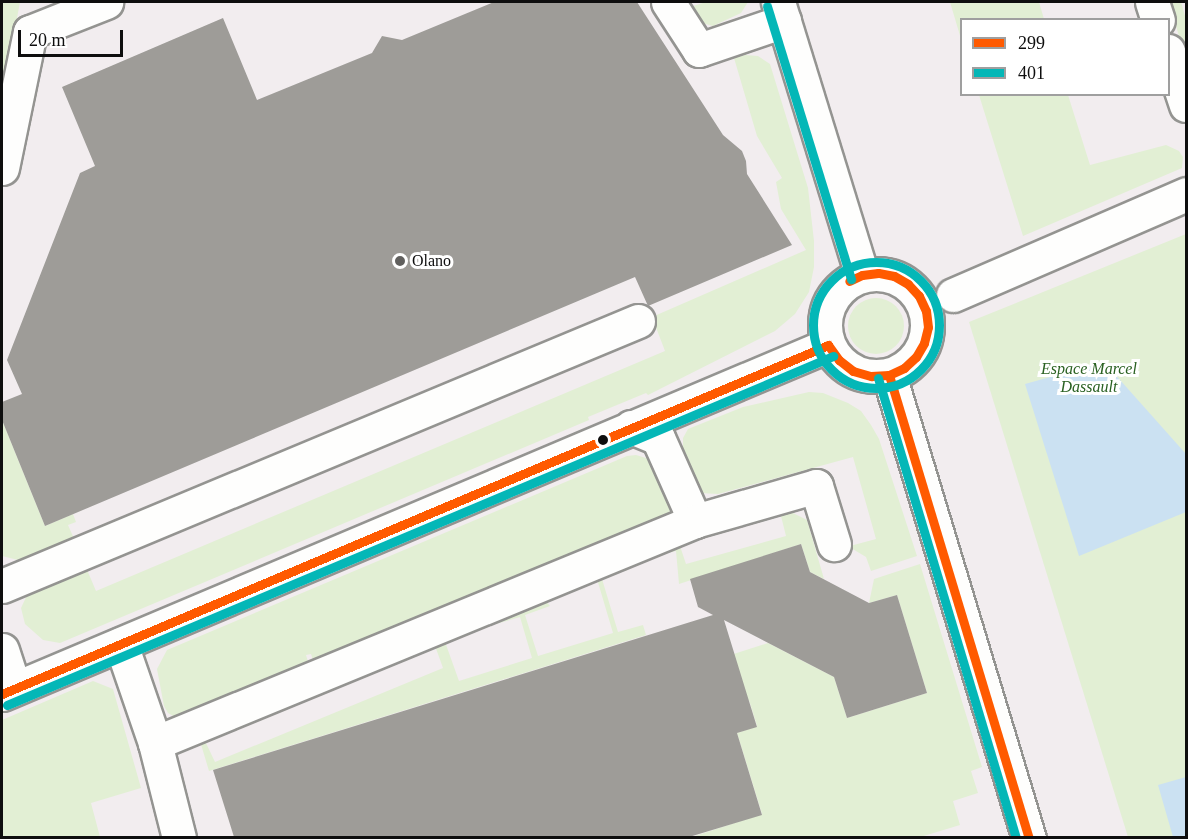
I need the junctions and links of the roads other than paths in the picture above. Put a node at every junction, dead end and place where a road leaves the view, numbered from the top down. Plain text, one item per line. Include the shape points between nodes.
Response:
1 (106, 2) edge
2 (668, 2) edge
3 (1152, 2) edge
4 (781, 11) edge
5 (1157, 18) edge
6 (1170, 57) edge
7 (1186, 105) edge
8 (2, 168) edge
9 (1186, 194) edge
10 (862, 275) junction
11 (953, 295) dead end
12 (638, 321) dead end
13 (828, 345) junction
14 (890, 375) junction
15 (631, 427) junction
16 (695, 521) junction
17 (834, 544) dead end
18 (2, 586) edge
19 (121, 644) junction
20 (2, 650) edge
21 (8, 691) edge
22 (156, 743) junction
23 (180, 837) edge
24 (1029, 837) edge

1 - 8 street via 30,32
2 - 4 street via 699,50
3 - 5 street
4 - 10 street
6 - 7 street
9 - 11 street
10 - 13 street via 838,290 830,302 825,316
10 - 14 street via 878,273 901,280 919,296 926,311 924,343 916,357
12 - 18 street
13 - 14 street via 853,371 871,376
13 - 15 street
14 - 24 street
15 - 16 street via 658,438
15 - 19 street
16 - 17 street via 816,486
16 - 22 street
19 - 21 street
19 - 22 street
20 - 21 street
22 - 23 street

